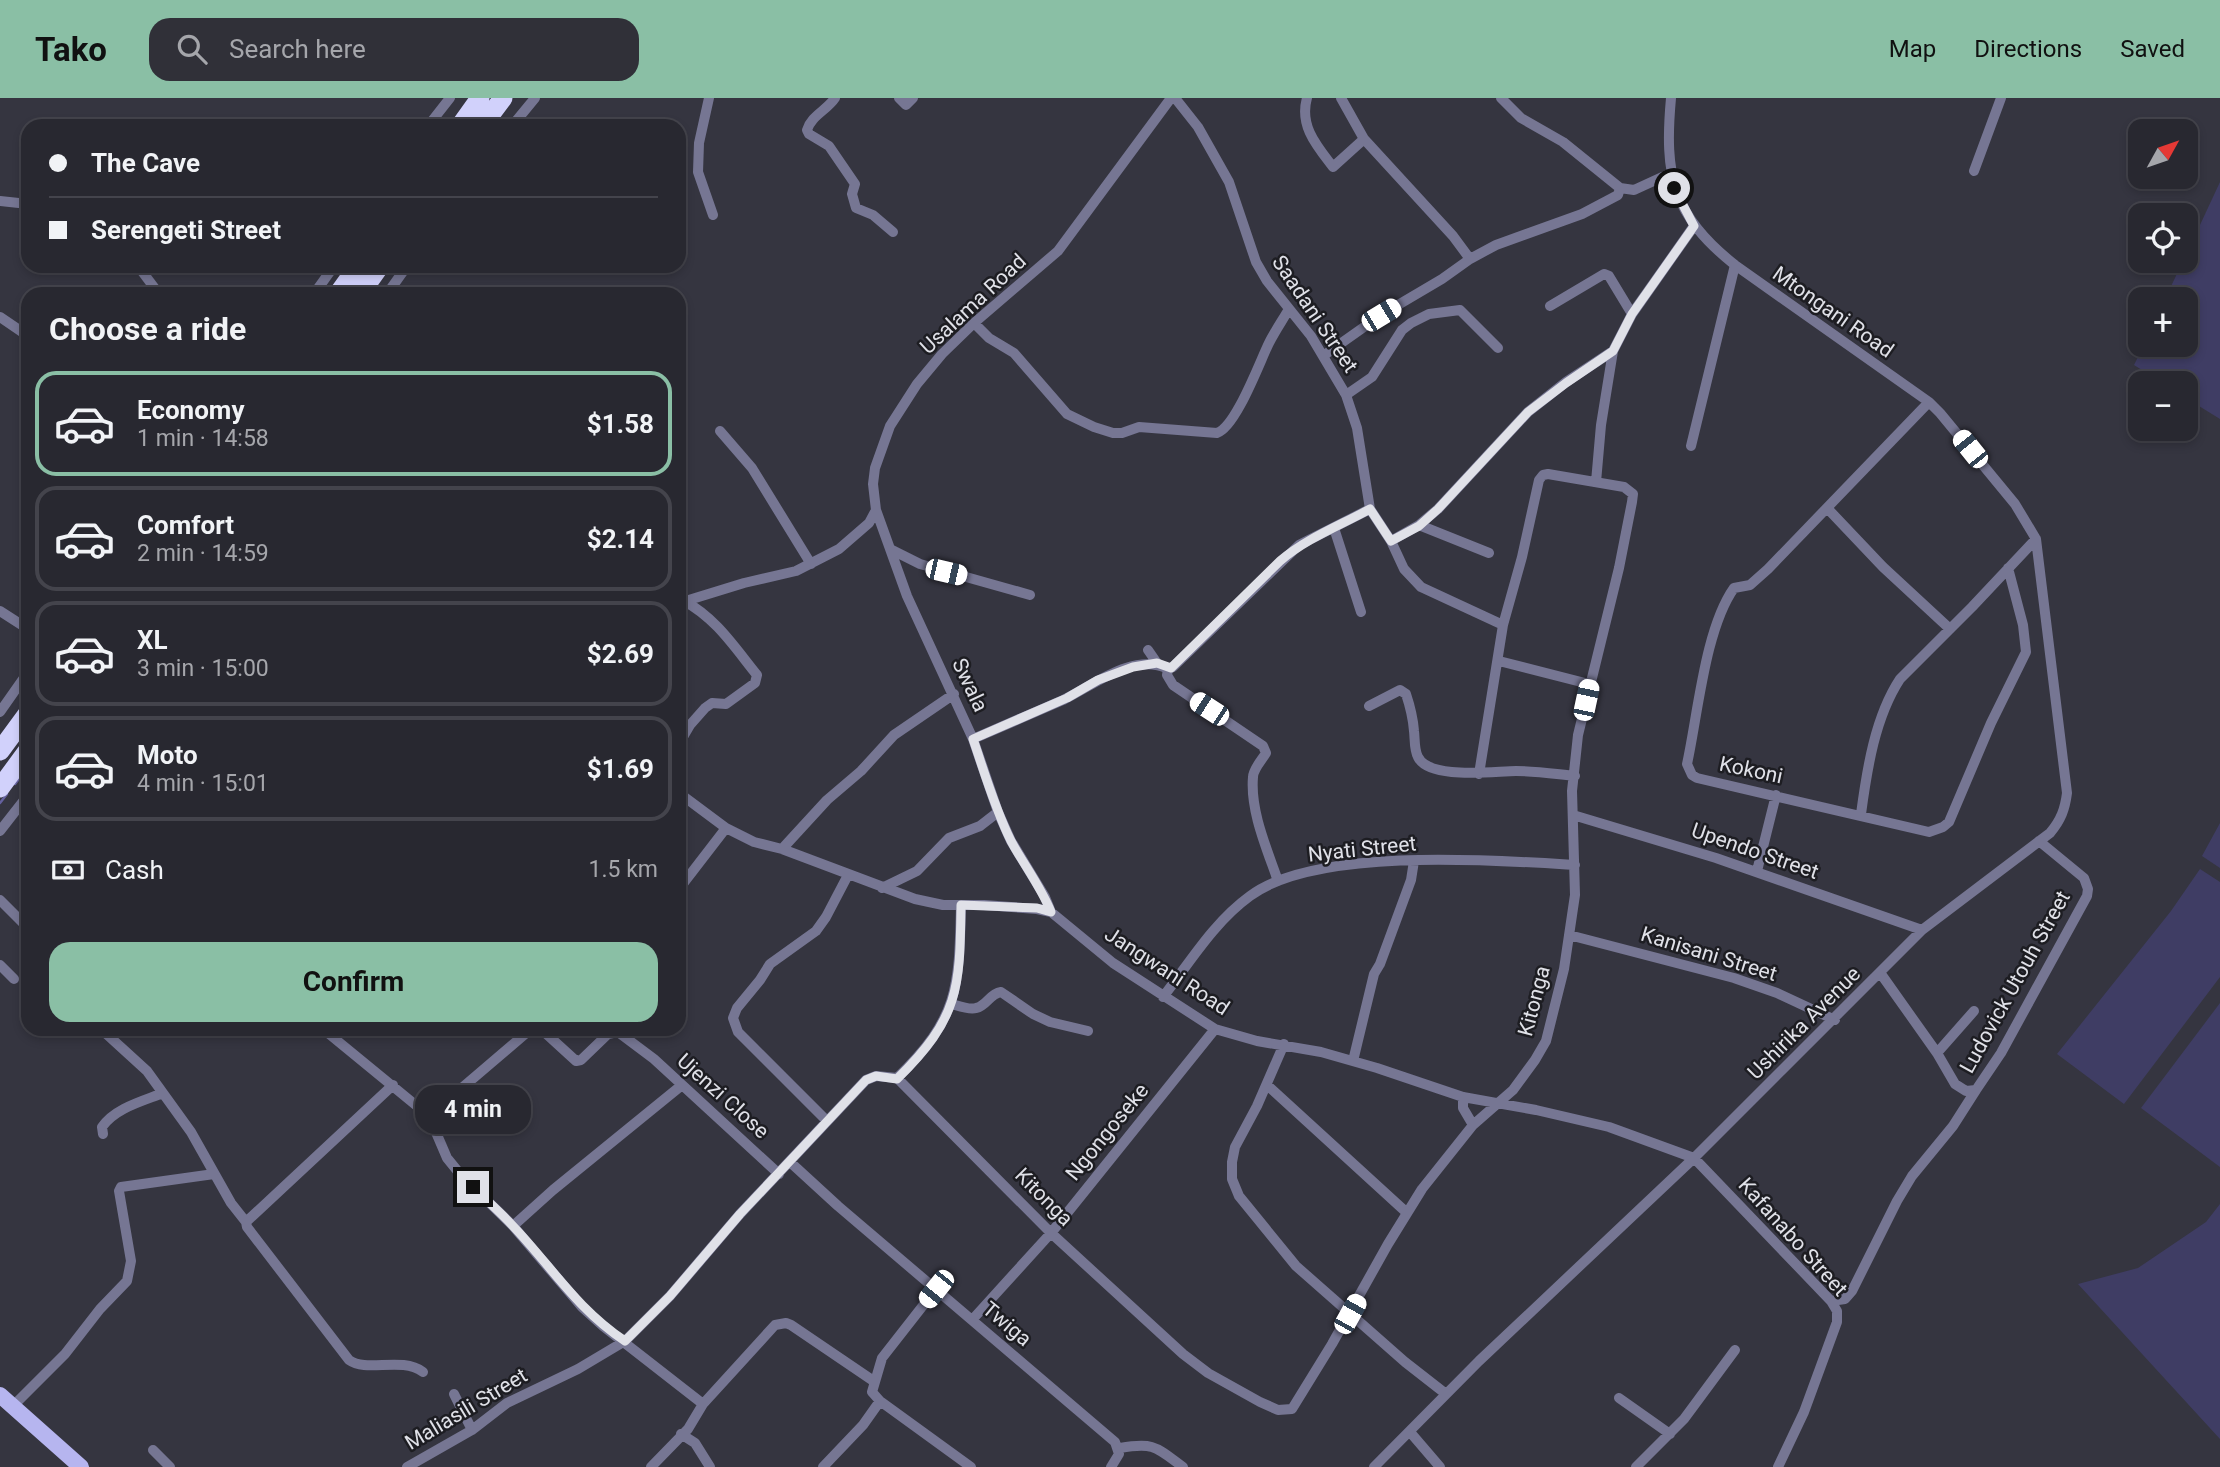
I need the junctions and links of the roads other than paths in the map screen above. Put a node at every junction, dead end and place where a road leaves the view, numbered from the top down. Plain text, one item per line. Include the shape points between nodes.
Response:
1 (450, 98) edge
2 (480, 98) edge
3 (503, 98) edge
4 (535, 98) edge
5 (709, 98) edge
6 (835, 98) edge
7 (899, 98) edge
8 (914, 98) edge
9 (1173, 98) edge
10 (1307, 98) edge
11 (1341, 98) edge
12 (1501, 98) edge
13 (1671, 98) edge
14 (2001, 98) edge
15 (434, 119) edge
16 (465, 119) edge
17 (487, 119) edge
18 (518, 119) edge
19 (1364, 139) junction
20 (1974, 171) dead end
21 (1671, 173) junction
22 (1620, 188) junction
23 (0, 201) edge
24 (21, 203) edge
25 (713, 215) dead end
26 (1694, 226) junction
27 (893, 232) dead end
28 (1470, 259) junction
29 (1735, 265) junction
30 (1550, 306) dead end
31 (1289, 309) junction
32 (1632, 314) junction
33 (0, 317) edge
34 (974, 323) junction
35 (21, 331) edge
36 (1499, 348) dead end
37 (1613, 351) junction
38 (1323, 356) junction
39 (1346, 395) junction
40 (1929, 402) junction
41 (720, 431) dead end
42 (1691, 446) dead end
43 (1596, 482) junction
44 (1370, 509) junction
45 (1828, 509) junction
46 (876, 510) junction
47 (1419, 526) junction
48 (1334, 528) junction
49 (2033, 536) junction
50 (1391, 541) junction
51 (892, 550) junction
52 (1489, 553) dead end
53 (811, 564) junction
54 (2008, 568) junction
55 (1030, 595) dead end
56 (686, 601) edge
57 (686, 604) edge
58 (0, 611) edge
59 (1361, 612) dead end
60 (21, 624) edge
61 (1503, 625) junction
62 (1950, 629) junction
63 (1147, 650) dead end
64 (1499, 661) junction
65 (1157, 663) junction
66 (1168, 668) junction
67 (21, 682) edge
68 (1589, 684) junction
69 (954, 694) junction
70 (1369, 706) dead end
71 (0, 712) edge
72 (21, 722) edge
73 (686, 732) edge
74 (973, 739) junction
75 (0, 751) edge
76 (21, 760) edge
77 (1479, 774) junction
78 (1575, 776) junction
79 (0, 788) edge
80 (1776, 795) junction
81 (686, 798) edge
82 (21, 804) edge
83 (998, 811) junction
84 (1861, 814) junction
85 (1573, 815) junction
86 (726, 828) junction
87 (0, 831) edge
88 (2039, 841) junction
89 (782, 849) junction
90 (1414, 861) junction
91 (1575, 865) junction
92 (1757, 871) junction
93 (848, 875) junction
94 (686, 880) edge
95 (1278, 881) junction
96 (882, 888) junction
97 (0, 900) edge
98 (961, 905) junction
99 (1051, 912) junction
100 (21, 921) edge
101 (1922, 930) junction
102 (1569, 935) junction
103 (0, 965) edge
104 (1881, 974) junction
105 (14, 979) dead end
106 (1163, 997) junction
107 (952, 1004) junction
108 (1974, 1010) dead end
109 (1835, 1020) junction
110 (1215, 1029) junction
111 (1088, 1031) dead end
112 (109, 1036) edge
113 (332, 1036) edge
114 (523, 1036) edge
115 (549, 1036) edge
116 (606, 1036) edge
117 (623, 1036) edge
118 (1284, 1044) junction
119 (1937, 1053) junction
120 (1353, 1061) junction
121 (897, 1079) junction
122 (393, 1085) junction
123 (682, 1085) junction
124 (1267, 1085) junction
125 (1976, 1090) junction
126 (163, 1093) junction
127 (1462, 1097) junction
128 (1497, 1103) junction
129 (429, 1116) junction
130 (826, 1120) junction
131 (1473, 1125) junction
132 (103, 1134) dead end
133 (1694, 1158) junction
134 (790, 1162) junction
135 (214, 1174) junction
136 (779, 1174) junction
137 (1406, 1212) junction
138 (246, 1222) junction
139 (513, 1226) junction
140 (1051, 1233) junction
141 (936, 1289) junction
142 (1831, 1301) junction
143 (1350, 1314) junction
144 (972, 1320) junction
145 (625, 1341) junction
146 (1735, 1350) dead end
147 (423, 1372) dead end
148 (875, 1382) junction
149 (454, 1394) dead end
150 (1446, 1394) junction
151 (0, 1395) edge
152 (1619, 1398) dead end
153 (880, 1401) junction
154 (703, 1404) junction
155 (13, 1406) junction
156 (472, 1430) junction
157 (1410, 1432) junction
158 (681, 1434) junction
159 (1670, 1434) junction
160 (153, 1450) dead end
161 (1119, 1450) junction
162 (75, 1465) edge
163 (829, 1465) edge
164 (170, 1467) edge
165 (407, 1467) edge
166 (651, 1467) edge
167 (710, 1467) edge
168 (971, 1467) edge
169 (1111, 1467) edge
170 (1183, 1467) edge
171 (1374, 1467) edge
172 (1440, 1467) edge
173 (1636, 1467) edge
174 (1778, 1467) edge

1 - 15 street
2 - 16 highway
3 - 17 highway
4 - 18 street
5 - 25 street via 698,172
6 - 27 street via 811,120 807,130 829,146 855,184 856,208
7 - 8 street via 906,105
9 - 31 street, Saadani Street via 1189,112 1229,182 1256,262
9 - 34 street, Usalama Road via 1058,251
10 - 19 street via 1308,132 1333,167
11 - 19 street
12 - 22 street via 1521,118 1563,142
13 - 21 street, Mtongani Road
14 - 20 street
19 - 28 street
21 - 22 street via 1634,190
21 - 26 street, Mtongani Road
22 - 28 street via 1613,199 1582,214
23 - 24 street
26 - 29 street, Mtongani Road
26 - 32 street
28 - 38 street
29 - 40 street, Mtongani Road
29 - 42 street
30 - 32 street via 1604,274
31 - 34 street via 1268,344 1258,373 1217,433 1139,427 1113,433 1076,419 1014,353
31 - 38 street, Saadani Street
32 - 37 street
33 - 35 street
34 - 46 street, Usalama Road via 917,384 890,426 875,468
36 - 39 street via 1460,310 1429,314 1402,330 1372,377
37 - 43 street
37 - 47 street via 1528,412
38 - 39 street, Saadani Street
39 - 44 street, Saadani Street via 1357,428
40 - 45 street, Kokoni
40 - 49 street, Mtongani Road via 2015,504
41 - 53 street via 752,468
43 - 61 street, Kitonga via 1548,474 1539,480
43 - 68 street, Kitonga via 1624,486 1633,494
44 - 48 street
44 - 50 street, Saadani Street
45 - 62 street
45 - 80 street, Kokoni via 1758,579 1734,588 1721,612 1700,690 1687,764 1692,775
46 - 51 street, Swala
46 - 53 street via 853,537
47 - 50 street
47 - 52 street
48 - 59 street
48 - 66 street via 1299,545
49 - 54 street
49 - 88 street, Ushirika Avenue via 2067,793 2059,822
50 - 61 street, Saadani Street via 1404,569 1421,587
51 - 55 street via 920,564
51 - 69 street, Swala via 907,596
53 - 56 street
54 - 62 street
54 - 84 street, Kokoni via 2026,652 1949,822 1928,832
57 - 73 street via 712,620 757,675 755,683 726,704 705,708
58 - 60 street
61 - 64 street, Kitonga
62 - 84 street via 1892,691 1872,754
63 - 65 street
64 - 68 street
64 - 77 street, Kitonga
65 - 66 street
65 - 74 street via 1098,680
66 - 95 street via 1173,685 1263,746 1266,753 1253,781 1258,817
67 - 71 street
68 - 78 street, Kitonga
69 - 74 street, Swala
69 - 89 street via 894,735
70 - 77 street via 1400,690 1406,694 1421,762 1443,771
72 - 75 highway
74 - 83 street, Swala
76 - 79 highway
77 - 78 street via 1516,771
78 - 85 street, Kitonga
80 - 84 street, Kokoni
80 - 92 street
81 - 86 street
82 - 87 street
83 - 96 street via 980,826 950,838 917,871
83 - 99 street, Swala
85 - 91 street, Kitonga
85 - 92 street, Upendo Street
86 - 89 street
86 - 94 street
88 - 101 street, Ushirika Avenue
88 - 125 street, Ludovick Utouh Street via 2084,878 2087,895
89 - 93 street
90 - 91 street, Nyati Street
90 - 95 street, Nyati Street via 1353,864
90 - 120 street via 1411,880 1374,974
91 - 102 street, Kitonga
92 - 101 street, Upendo Street
93 - 96 street
93 - 130 street via 816,930 770,964 733,1018 738,1032
95 - 106 street, Nyati Street via 1252,894 1223,919
96 - 98 street via 915,900
97 - 100 street
98 - 99 street
98 - 107 street via 959,970
99 - 106 street, Jangwani Road via 1112,963
101 - 104 street, Ushirika Avenue
102 - 109 street, Kanisani Street via 1734,978
102 - 128 street, Kitonga via 1546,1041 1513,1090
103 - 105 street
104 - 109 street, Ushirika Avenue
104 - 119 street, Ludovick Utouh Street
106 - 110 street, Jangwani Road
107 - 111 street via 974,1009 1001,992 1050,1023
107 - 121 street via 923,1054
108 - 119 street
109 - 133 street, Ushirika Avenue
110 - 118 street, Jangwani Road
110 - 140 street, Ngongoseke
112 - 126 street via 147,1071
113 - 122 street
114 - 129 street
115 - 116 street, Ujenzi Close via 576,1061
117 - 123 street, Ujenzi Close
118 - 120 street, Jangwani Road
118 - 124 street
119 - 125 street, Ludovick Utouh Street via 1955,1084 1966,1091
120 - 127 street, Jangwani Road
121 - 130 street, Maliasili Street via 876,1076 866,1080
121 - 140 street, Kitonga
122 - 129 street
122 - 138 street
123 - 136 street, Ujenzi Close
123 - 139 street
124 - 137 street
124 - 143 street via 1235,1147 1232,1179 1248,1209 1296,1266
125 - 142 street via 1912,1176 1848,1296
126 - 132 street via 107,1119
126 - 135 street
127 - 128 street, Jangwani Road
127 - 131 street
128 - 131 street, Kitonga
128 - 133 street, Jangwani Road via 1609,1127
129 - 139 street via 447,1158
130 - 134 street, Maliasili Street
131 - 137 street, Kitonga
133 - 142 street, Kafanabo Street
133 - 150 street, Ushirika Avenue
134 - 136 street, Maliasili Street
134 - 141 street, Twiga
135 - 138 street
135 - 155 street via 121,1187 131,1261 127,1281
136 - 145 street, Maliasili Street
137 - 143 street, Kitonga
138 - 147 street via 265,1253 352,1362 413,1365
139 - 145 street via 582,1307
140 - 143 street, Kitonga via 1183,1354 1208,1373 1278,1410 1292,1409
140 - 144 street, Ngongoseke
141 - 144 street, Twiga
141 - 148 street via 882,1358
142 - 174 street, Kafanabo Street via 1837,1322
143 - 150 street
144 - 161 street, Twiga
145 - 154 street
145 - 156 street, Maliasili Street via 507,1404
146 - 159 street
148 - 153 street via 872,1392
148 - 154 street via 786,1323 764,1335
149 - 156 street
150 - 157 street, Ushirika Avenue
151 - 155 main road
152 - 159 street
153 - 163 street
153 - 168 street
154 - 158 street
155 - 162 main road
156 - 165 street, Maliasili Street
157 - 171 street, Ushirika Avenue
157 - 172 street
158 - 166 street
158 - 167 street via 695,1443
159 - 173 street
160 - 164 street
161 - 169 street
161 - 170 street via 1146,1443

